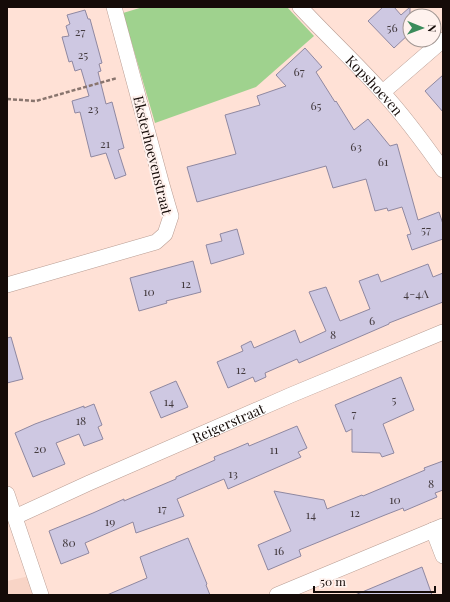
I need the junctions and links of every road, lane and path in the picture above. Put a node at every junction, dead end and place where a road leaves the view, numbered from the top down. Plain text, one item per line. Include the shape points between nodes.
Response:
1 (114, 7) edge
2 (300, 7) edge
3 (443, 40) edge
4 (132, 74) junction
5 (382, 92) junction
6 (7, 99) edge
7 (443, 170) edge
8 (7, 285) edge
9 (443, 332) edge
10 (7, 494) edge
11 (15, 517) junction
12 (438, 528) edge
13 (443, 556) edge
14 (41, 595) edge
15 (277, 595) edge

1 - 4 street, Eksterhoevenstraat
2 - 5 street, Kopshoeven
3 - 5 street
4 - 6 path via 36,101
4 - 8 street, Eksterhoevenstraat via 171,216 165,234 156,242
5 - 7 street, Kopshoeven
9 - 11 street, Reigerstraat via 291,395
10 - 11 street
11 - 14 street
12 - 13 street
12 - 15 street

